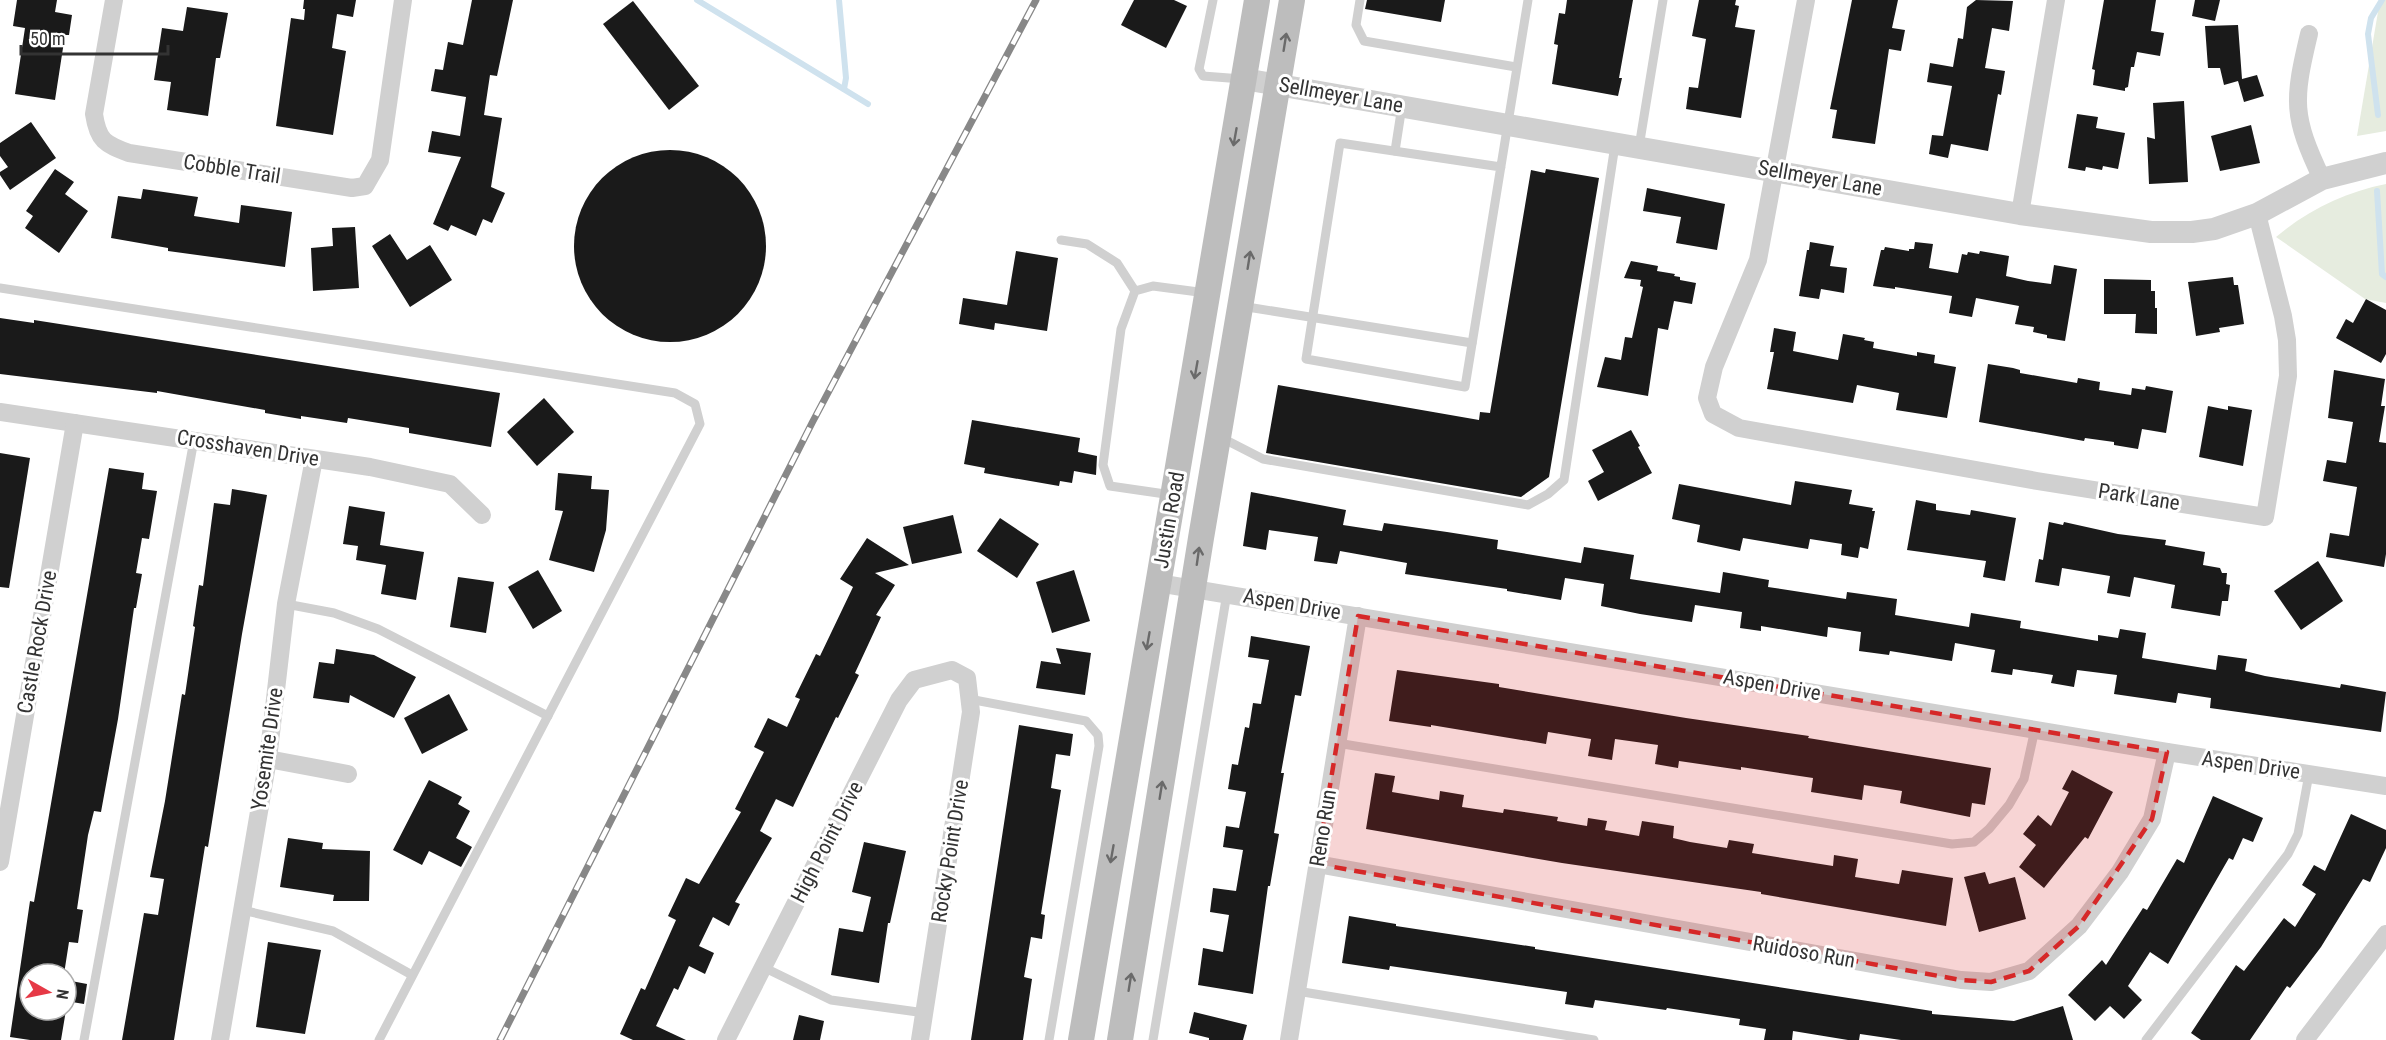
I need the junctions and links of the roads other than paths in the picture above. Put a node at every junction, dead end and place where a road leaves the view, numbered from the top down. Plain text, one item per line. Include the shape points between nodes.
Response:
1 (114, 0) edge
2 (403, 0) edge
3 (1213, 0) edge
4 (1257, 0) edge
5 (1292, 0) edge
6 (1360, 0) edge
7 (1527, 0) edge
8 (1663, 0) edge
9 (1806, 0) edge
10 (2056, 0) edge
11 (2308, 34) dead end
12 (1516, 67) junction
13 (1244, 79) junction
14 (1278, 85) junction
15 (1402, 106) junction
16 (1508, 124) junction
17 (1615, 143) junction
18 (1639, 147) junction
19 (1395, 151) junction
20 (2386, 163) edge
21 (1501, 167) junction
22 (1773, 170) junction
23 (2322, 179) junction
24 (2020, 214) junction
25 (2256, 214) junction
26 (1061, 240) dead end
27 (0, 288) edge
28 (1135, 291) junction
29 (1209, 294) junction
30 (1241, 306) junction
31 (1312, 317) junction
32 (1472, 343) junction
33 (0, 412) edge
34 (75, 423) junction
35 (1218, 436) junction
36 (194, 440) junction
37 (314, 459) junction
38 (1173, 495) junction
39 (482, 515) dead end
40 (1158, 583) junction
41 (1194, 589) junction
42 (1227, 593) junction
43 (286, 604) junction
44 (1358, 616) junction
45 (952, 670) joint
46 (969, 699) junction
47 (548, 716) junction
48 (2035, 729) junction
49 (1336, 743) junction
50 (2167, 752) junction
51 (268, 759) junction
52 (348, 774) dead end
53 (2309, 774) junction
54 (2386, 786) edge
55 (0, 862) edge
56 (1317, 864) junction
57 (242, 910) junction
58 (2386, 934) edge
59 (763, 967) junction
60 (412, 975) junction
61 (1296, 992) junction
62 (925, 1013) junction
63 (84, 1040) edge
64 (220, 1040) edge
65 (379, 1040) edge
66 (726, 1040) edge
67 (920, 1040) edge
68 (1049, 1040) edge
69 (1080, 1040) edge
70 (1120, 1040) edge
71 (1153, 1040) edge
72 (1288, 1040) edge
73 (1594, 1040) edge
74 (2146, 1040) edge
75 (2305, 1040) edge

1 - 2 street, Cobble Trail via 94,114 102,140 129,153 336,187 364,186 380,160
3 - 13 lane via 1199,69 1203,76
4 - 13 main road, Justin Road
14 -> 5 main road, Justin Road
6 - 12 lane via 1356,25 1364,41
7 - 12 lane
8 - 18 lane
9 - 22 street
10 - 24 street
11 - 23 street via 2296,92 2305,143
12 - 16 lane
13 - 14 street, Sellmeyer Lane
13 -> 29 main road, Justin Road
14 - 15 street, Sellmeyer Lane
30 -> 14 main road, Justin Road
15 - 16 street, Sellmeyer Lane
15 - 19 lane
16 - 17 street, Sellmeyer Lane
16 - 21 lane
17 - 18 street, Sellmeyer Lane
17 - 35 lane via 1564,480 1548,494 1528,505 1294,465 1263,459
18 - 22 street, Sellmeyer Lane
19 - 21 lane
19 - 31 lane via 1340,143
20 - 23 street, Sellmeyer Lane
21 - 32 lane
22 - 24 street, Sellmeyer Lane
22 - 25 street, Park Lane via 1758,260 1714,367 1707,398 1713,414 1739,428 2265,517 2288,376 2288,350
23 - 25 street, Sellmeyer Lane
24 - 25 street, Sellmeyer Lane via 2151,232 2182,232 2214,229
26 - 28 lane via 1087,244 1117,263
27 - 47 lane via 675,393 694,404 700,424
28 - 29 lane via 1153,286
28 - 38 lane via 1121,328 1104,465 1110,486
29 - 35 main road via 1222,309 1215,341
29 -> 38 main road, Justin Road
30 - 31 lane
30 - 35 main road, Justin Road
31 - 32 lane
31 - 32 lane via 1306,359 1465,387
33 - 34 street, Crosshaven Drive
34 - 36 street, Crosshaven Drive
34 - 55 street, Castle Rock Drive
41 -> 35 main road, Justin Road
36 - 37 street, Crosshaven Drive
36 - 63 lane
37 - 39 street, Crosshaven Drive via 450,484
37 - 43 street, Yosemite Drive
38 - 40 main road, Justin Road
40 - 41 street, Aspen Drive
40 -> 69 main road, Justin Road
41 - 42 street, Aspen Drive
70 -> 41 main road, Justin Road
42 - 44 street, Aspen Drive
42 - 71 lane
43 - 47 lane via 334,613 378,629
43 - 51 street, Yosemite Drive
44 - 48 street, Aspen Drive
44 - 49 street, Reno Run
45 - 46 street, Rocky Point Drive via 967,678
45 - 59 street, High Point Drive via 914,680 899,700
46 - 62 street, Rocky Point Drive via 971,712
46 - 68 lane via 1086,721 1098,735
47 - 60 lane
48 - 49 lane via 2024,779 2008,805 1974,842 1952,844
48 - 50 street, Aspen Drive
49 - 56 street, Reno Run
50 - 53 street, Aspen Drive
50 - 56 street, Ruidoso Run via 2152,819 2120,872 2079,927 2029,971 1991,982 1961,980
51 - 52 street
51 - 57 street, Yosemite Drive
53 - 54 street, Aspen Drive
53 - 74 lane via 2298,834 2288,854
56 - 61 street, Reno Run
57 - 60 lane via 333,931
57 - 64 street, Yosemite Drive
58 - 75 street
59 - 62 lane via 831,1000
59 - 66 street, High Point Drive
60 - 65 lane
61 - 72 street, Reno Run
61 - 73 lane
62 - 67 street, Rocky Point Drive

